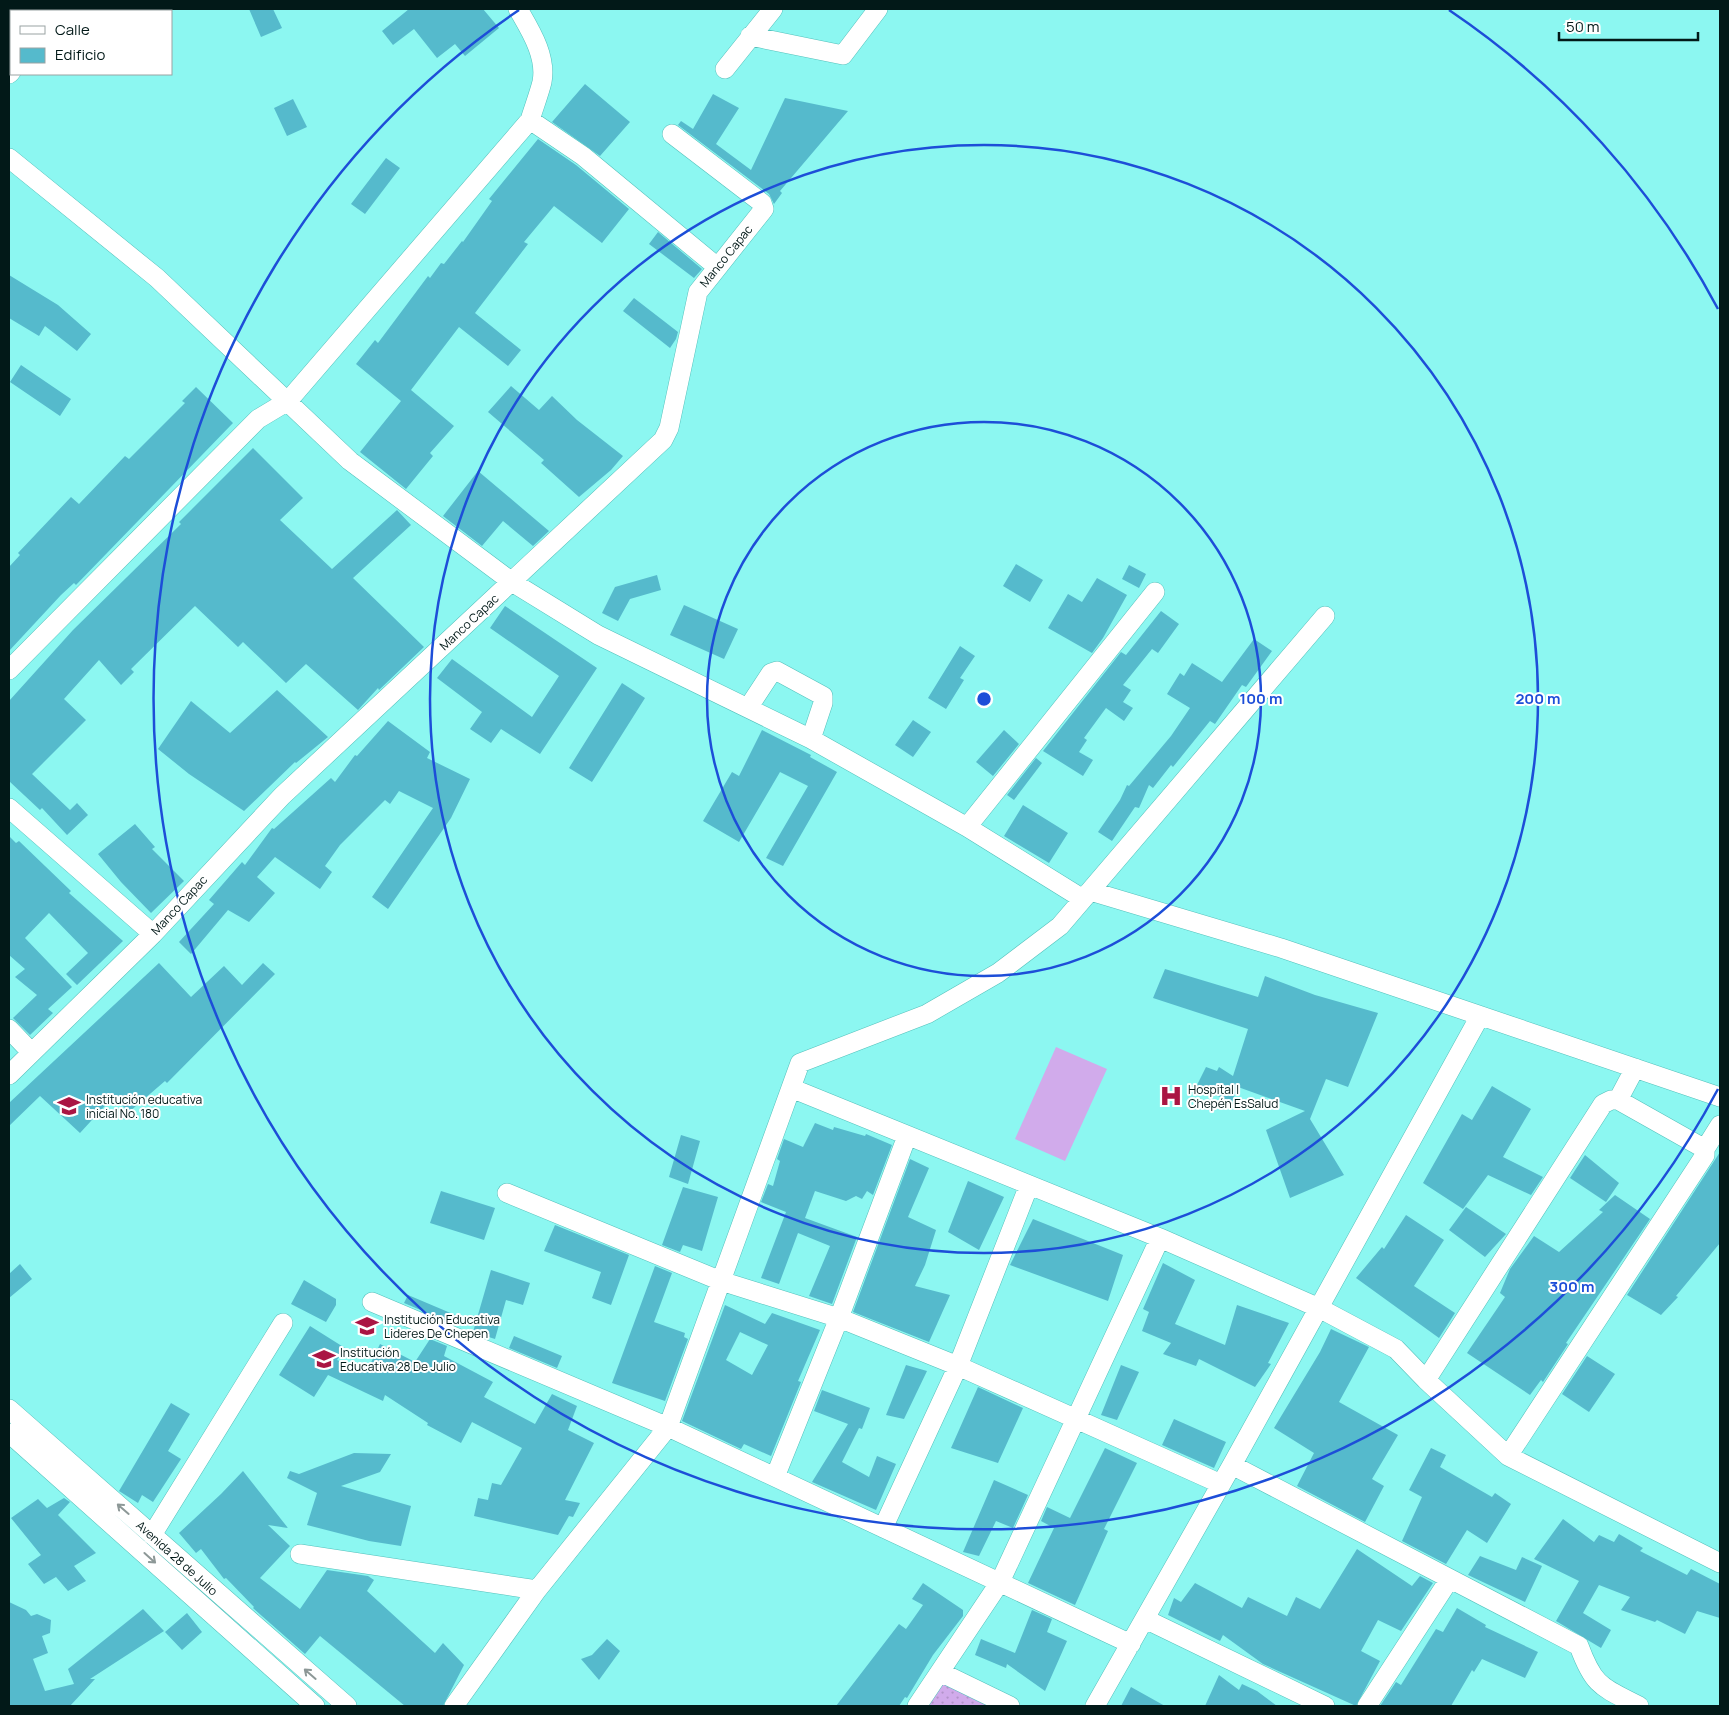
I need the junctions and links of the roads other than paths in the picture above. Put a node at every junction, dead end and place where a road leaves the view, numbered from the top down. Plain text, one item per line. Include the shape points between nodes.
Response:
1 (518, 9) edge
2 (772, 9) edge
3 (878, 9) edge
4 (750, 36) junction
5 (725, 69) dead end
6 (530, 120) junction
7 (672, 134) dead end
8 (9, 158) edge
9 (716, 266) junction
10 (288, 401) junction
11 (512, 582) junction
12 (1155, 592) dead end
13 (1325, 616) dead end
14 (9, 670) edge
15 (748, 708) junction
16 (811, 739) junction
17 (9, 808) edge
18 (968, 827) junction
19 (1086, 895) junction
20 (153, 934) junction
21 (1480, 1016) junction
22 (9, 1029) edge
23 (31, 1052) junction
24 (1635, 1068) junction
25 (9, 1075) edge
26 (791, 1088) junction
27 (1720, 1097) edge
28 (1618, 1100) junction
29 (1720, 1125) edge
30 (907, 1136) junction
31 (1705, 1149) junction
32 (1029, 1185) junction
33 (507, 1193) dead end
34 (1160, 1238) junction
35 (721, 1281) junction
36 (372, 1302) dead end
37 (1319, 1308) junction
38 (839, 1318) junction
39 (283, 1323) dead end
40 (958, 1366) junction
41 (1426, 1380) junction
42 (9, 1409) edge
43 (1076, 1420) junction
44 (668, 1427) junction
45 (9, 1433) edge
46 (1508, 1456) junction
47 (52, 1459) junction
48 (1232, 1465) junction
49 (775, 1477) junction
50 (1221, 1484) junction
51 (884, 1528) junction
52 (152, 1535) junction
53 (300, 1554) dead end
54 (1720, 1563) edge
55 (1449, 1580) junction
56 (1000, 1582) junction
57 (537, 1590) junction
58 (213, 1602) junction
59 (1145, 1619) junction
60 (1131, 1644) junction
61 (940, 1672) junction
62 (315, 1706) edge
63 (347, 1706) edge
64 (454, 1706) edge
65 (917, 1706) edge
66 (1010, 1706) edge
67 (1095, 1706) edge
68 (1325, 1706) edge
69 (1367, 1706) edge
70 (1639, 1706) edge

1 - 6 street via 534,37 542,65 542,82
2 - 4 street
3 - 4 street via 843,55
4 - 5 street
6 - 9 street via 583,156
6 - 10 street
7 - 9 street, Manco Capac via 764,206
8 - 10 street via 157,278
9 - 11 street, Manco Capac via 698,292 669,428 663,440
10 - 11 street via 350,461
10 - 14 street via 258,419
11 - 15 street via 598,636
11 - 20 street, Manco Capac via 282,796
12 - 18 street
13 - 19 street
15 - 16 street
15 - 16 street via 777,671 823,696
16 - 18 street
17 - 20 street
18 - 19 street
19 - 21 street via 1281,948
19 - 26 street via 1060,926 998,973 927,1014 800,1063
20 - 23 street, Manco Capac
21 - 24 street
21 - 37 street
22 - 23 street
23 - 25 street, Manco Capac
24 - 27 street
24 - 28 street
26 - 30 street
26 - 35 street
28 - 31 street
28 - 41 street via 1604,1104
29 - 31 street
30 - 32 street
30 - 38 street
31 - 46 street via 1705,1156
32 - 34 street
32 - 40 street
33 - 35 street
34 - 37 street
34 - 43 street
35 - 38 street
35 - 44 street
36 - 44 street
37 - 41 street via 1396,1349
37 - 48 street
38 - 40 street
38 - 49 street
39 - 52 street
40 - 43 street
40 - 51 street
41 - 46 street
42 - 47 street, Avenida 28 de Julio
43 - 50 street
43 - 56 street
44 - 49 street
44 - 57 street
45 - 47 street, Avenida 28 de Julio
46 - 54 street
52 -> 47 street, Avenida 28 de Julio
47 -> 58 street, Avenida 28 de Julio
48 - 50 street
48 - 55 street
49 - 51 street
50 - 59 street
51 - 56 street
52 - 58 street, Avenida 28 de Julio
53 - 57 street
55 - 69 street
55 - 70 street via 1579,1646 1587,1668 1600,1686
56 - 60 street
56 - 61 street
57 - 64 street
58 - 62 street, Avenida 28 de Julio
63 -> 58 street, Avenida 28 de Julio
59 - 60 street
59 - 68 street
60 - 67 street
61 - 65 street
61 - 66 street

